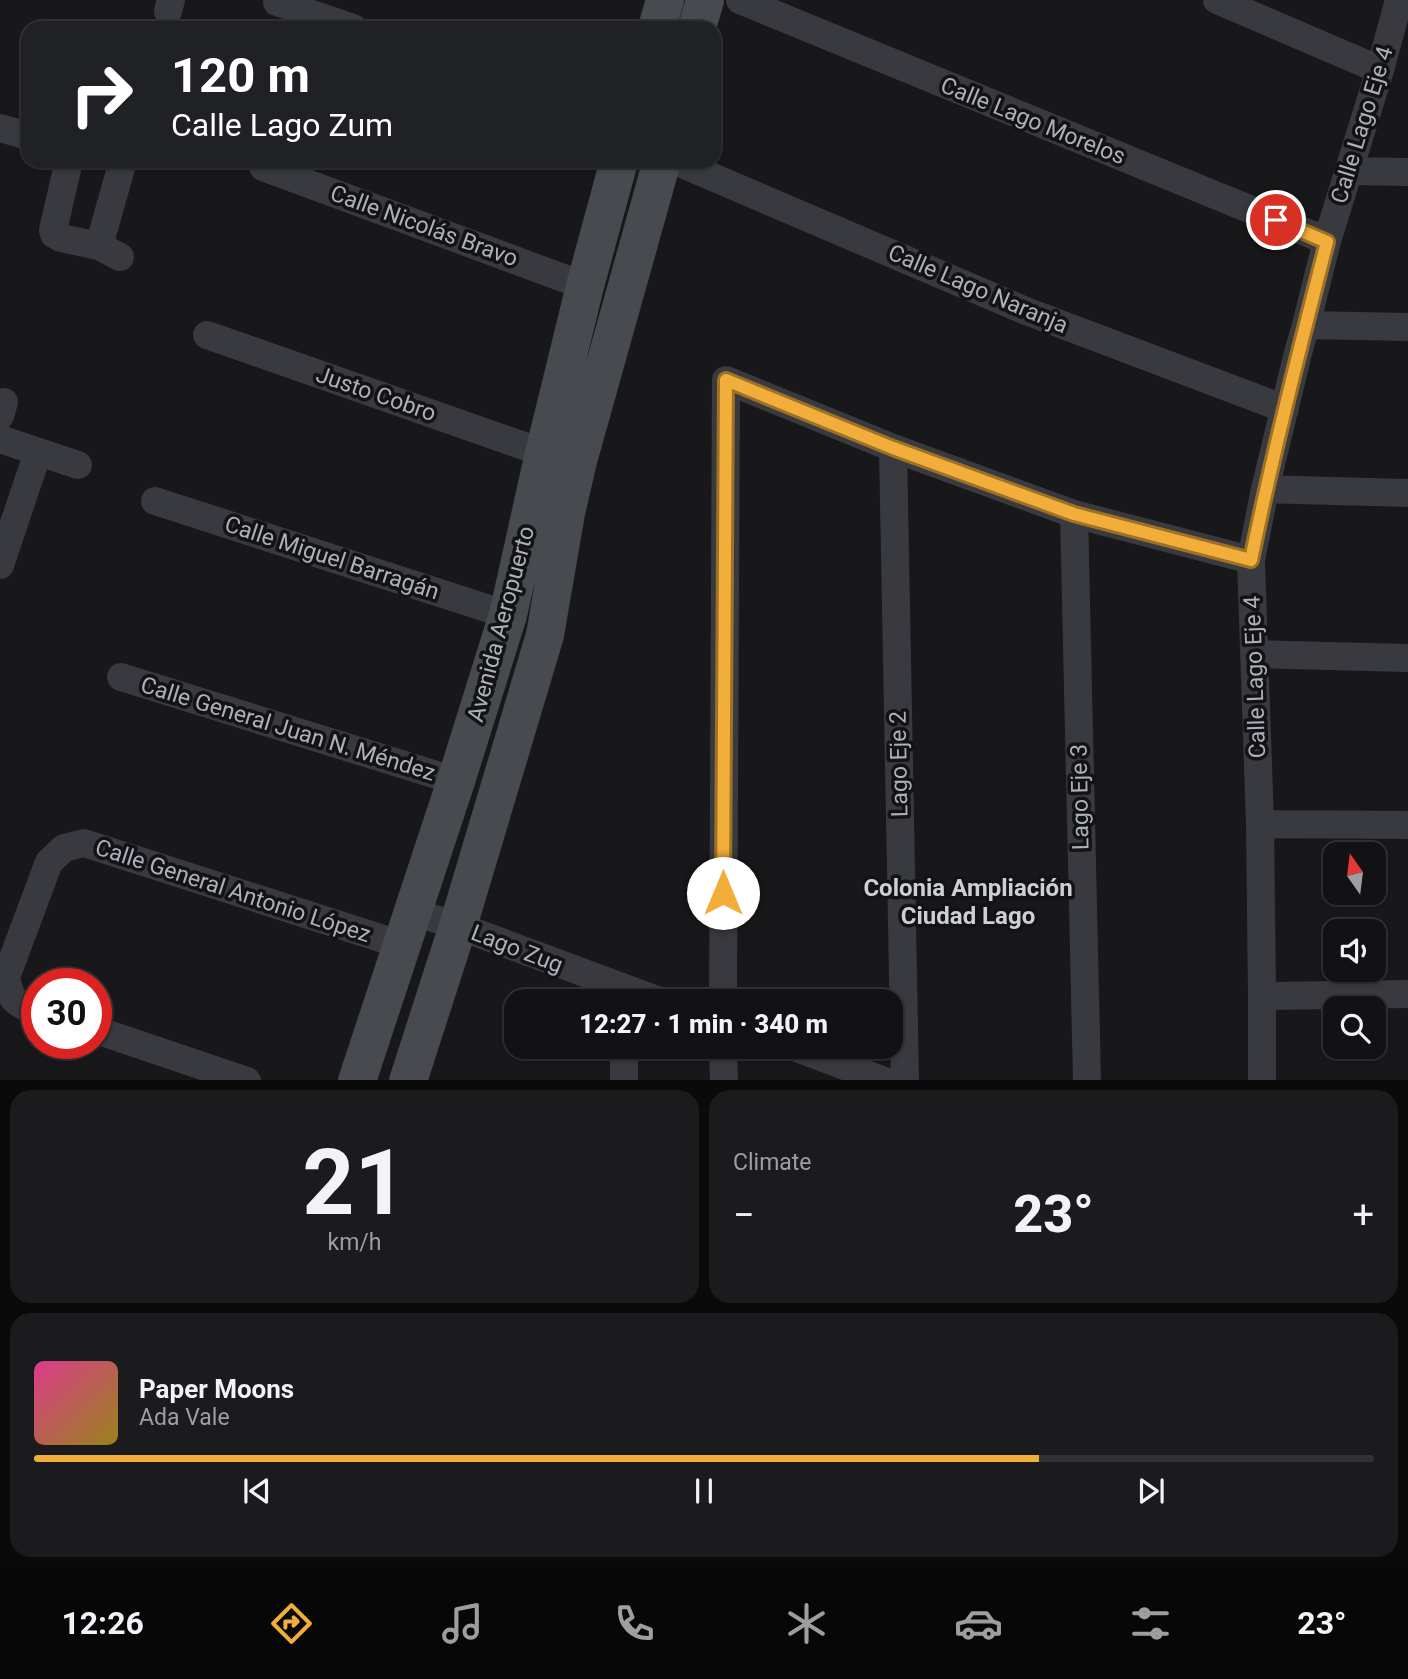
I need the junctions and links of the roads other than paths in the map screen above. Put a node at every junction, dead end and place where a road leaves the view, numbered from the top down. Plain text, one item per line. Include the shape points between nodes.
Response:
1 (665, 0) edge
2 (705, 0) edge
3 (740, 0) edge
4 (1217, 0) edge
5 (1402, 1) edge
6 (277, 2) dead end
7 (333, 21) edge
8 (659, 21) edge
9 (699, 21) edge
10 (1380, 70) junction
11 (0, 128) edge
12 (21, 134) edge
13 (67, 168) edge
14 (121, 168) edge
15 (266, 168) edge
16 (617, 168) edge
17 (660, 168) edge
18 (691, 168) edge
19 (1349, 171) junction
20 (1408, 172) edge
21 (1327, 242) junction
22 (585, 285) junction
23 (1306, 325) junction
24 (1408, 327) edge
25 (207, 335) dead end
26 (1285, 409) junction
27 (0, 439) edge
28 (893, 448) junction
29 (38, 452) junction
30 (544, 453) junction
31 (78, 466) dead end
32 (1265, 489) junction
33 (1408, 493) edge
34 (156, 501) dead end
35 (549, 510) junction
36 (1074, 514) junction
37 (5, 533) edge
38 (1251, 560) junction
39 (0, 565) edge
40 (508, 615) junction
41 (1255, 654) junction
42 (1408, 658) edge
43 (121, 677) dead end
44 (456, 781) junction
45 (1260, 824) junction
46 (1408, 825) edge
47 (458, 926) junction
48 (408, 928) junction
49 (609, 989) edge
50 (723, 989) edge
51 (1408, 994) edge
52 (1262, 996) junction
53 (21, 1005) edge
54 (112, 1035) edge
55 (624, 1059) edge
56 (723, 1059) edge
57 (826, 1059) edge
58 (247, 1080) edge
59 (357, 1080) edge
60 (408, 1080) edge
61 (624, 1080) edge
62 (724, 1080) edge
63 (885, 1080) edge
64 (905, 1080) edge
65 (1087, 1080) edge
66 (1262, 1080) edge

1 - 8 street
2 - 9 street
3 - 21 street, Calle Lago Morelos
4 - 10 street
5 - 10 street, Calle Lago Eje 4
6 - 7 street
10 - 19 street, Calle Lago Eje 4
11 - 12 street
13 - 14 street via 54,234 109,251
15 - 22 street, Calle Nicolás Bravo
16 - 22 street, Avenida Aeropuerto
17 - 35 street, Avenida Aeropuerto via 578,461
18 - 26 street, Calle Lago Naranja via 1026,311
19 - 20 street
19 - 21 street, Calle Lago Eje 4
21 - 23 street, Calle Lago Eje 4
22 - 30 street, Avenida Aeropuerto
23 - 24 street
23 - 26 street, Calle Lago Eje 4
25 - 30 street, Justo Cobro
26 - 32 street, Calle Lago Eje 4
27 - 29 street
28 - 36 street
28 - 50 street via 726,380
28 - 64 street, Lago Eje 2
29 - 31 street
29 - 37 street
30 - 35 street, Avenida Aeropuerto
32 - 33 street
32 - 38 street, Calle Lago Eje 4
34 - 40 street, Calle Miguel Barragán
35 - 40 street, Avenida Aeropuerto
35 - 47 street, Avenida Aeropuerto via 545,635
36 - 38 street
36 - 65 street, Lago Eje 3
37 - 39 street
38 - 41 street, Calle Lago Eje 4
40 - 44 street, Avenida Aeropuerto
41 - 42 street
41 - 45 street, Calle Lago Eje 4
43 - 44 street, Calle General Juan N. Méndez
44 - 48 street, Avenida Aeropuerto
45 - 46 street
45 - 52 street, Calle Lago Eje 4
47 - 48 street, Lago Zug
47 - 49 street, Lago Zug
47 - 60 street, Avenida Aeropuerto
48 - 53 street, Calle General Antonio López via 84,844 64,848 49,862 6,977 9,992
48 - 59 street, Avenida Aeropuerto
51 - 52 street
52 - 66 street, Calle Lago Eje 4
54 - 58 street
55 - 61 street
56 - 62 street
57 - 63 street

